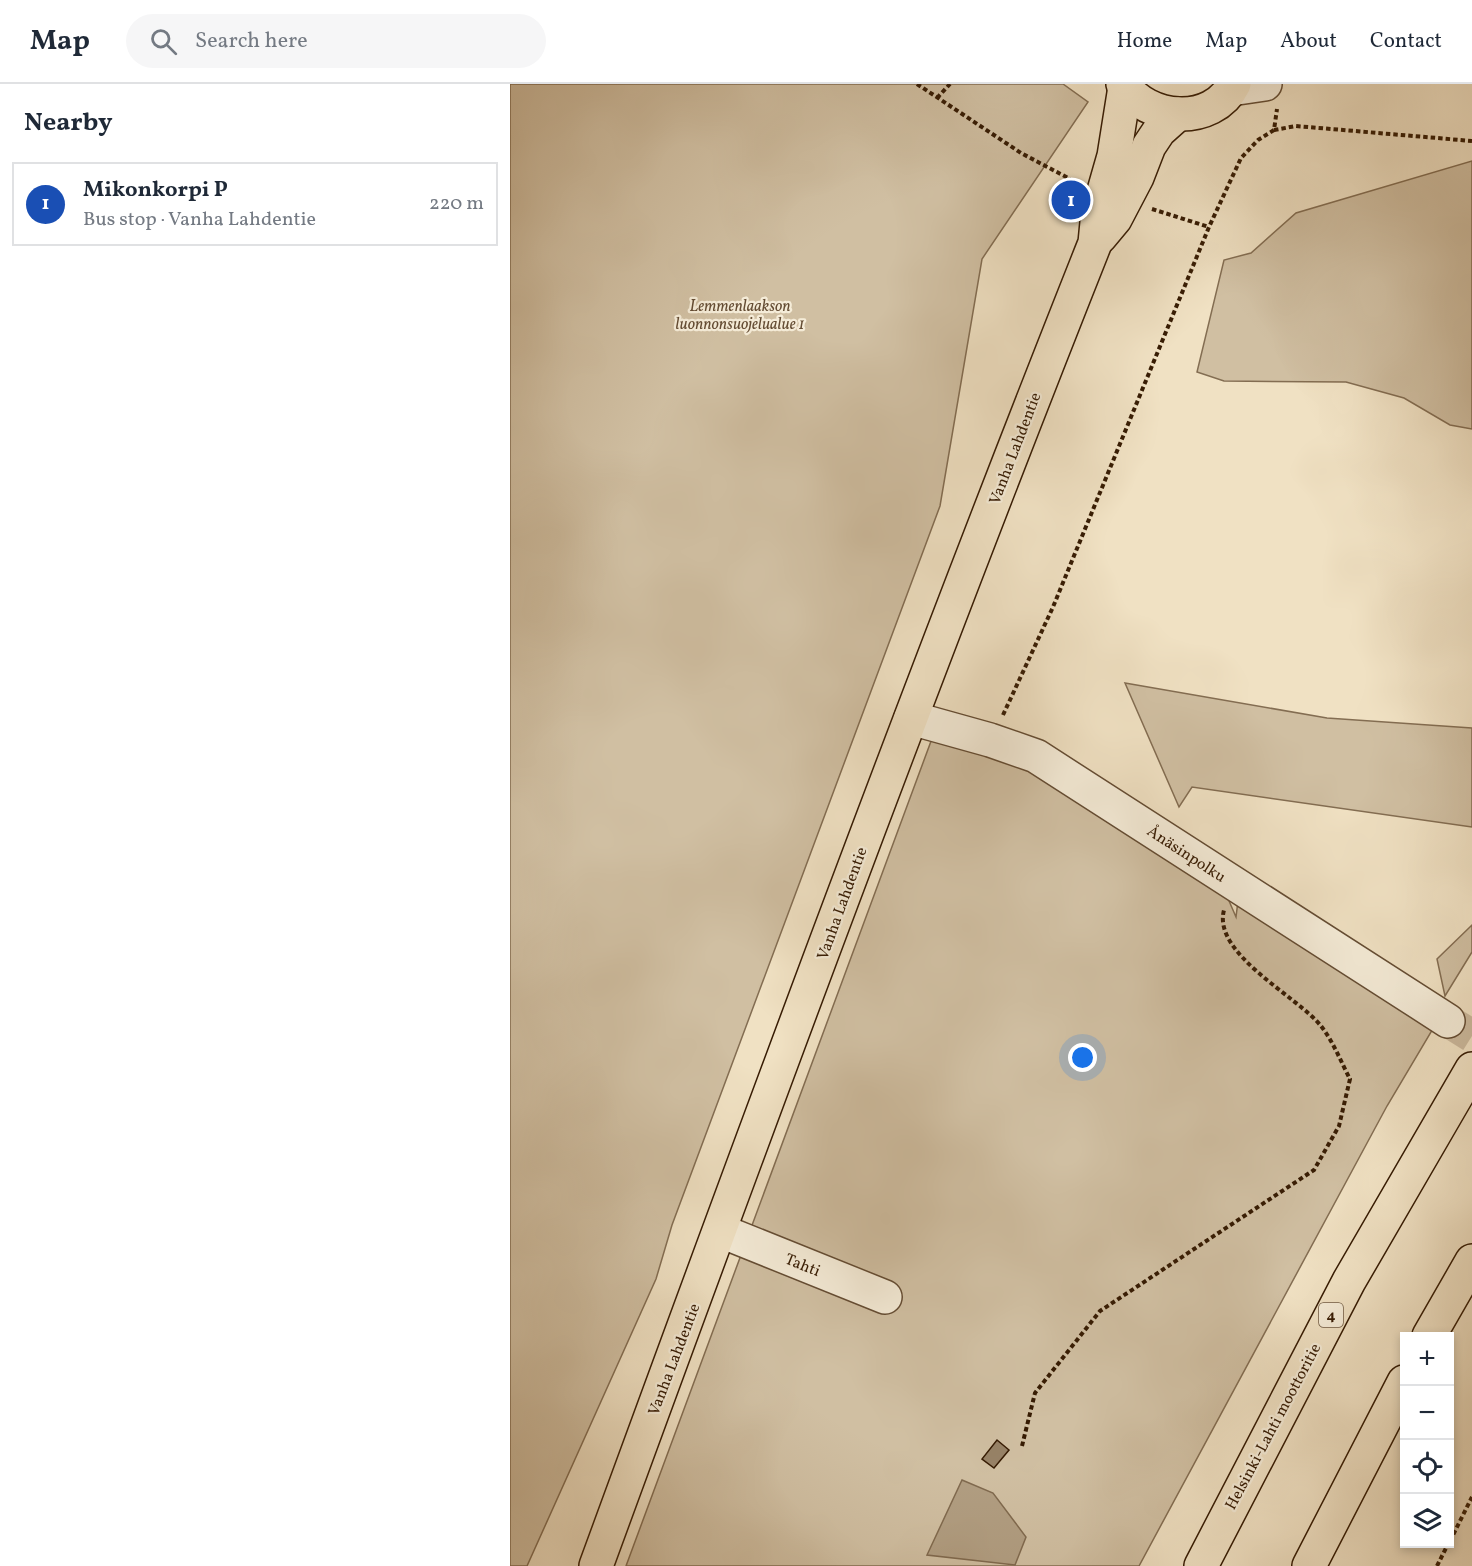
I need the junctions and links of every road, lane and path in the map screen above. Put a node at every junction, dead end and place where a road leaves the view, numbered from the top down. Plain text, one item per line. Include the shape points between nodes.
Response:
1 (917, 84) edge
2 (950, 84) edge
3 (1124, 85) edge
4 (1233, 87) edge
5 (1271, 95) edge
6 (937, 98) junction
7 (1178, 114) junction
8 (1274, 130) junction
9 (1472, 141) edge
10 (1070, 179) dead end
11 (1149, 208) dead end
12 (1209, 227) junction
13 (1095, 243) junction
14 (910, 718) junction
15 (990, 740) junction
16 (1236, 885) junction
17 (1448, 1021) tunnel mouth
18 (1472, 1069) edge
19 (721, 1231) junction
20 (1472, 1261) edge
21 (885, 1297) dead end
22 (1431, 1332) edge
23 (1402, 1386) edge
24 (1022, 1446) dead end
25 (1472, 1497) edge
26 (1454, 1532) edge
27 (1446, 1548) edge
28 (596, 1566) edge
29 (1201, 1566) edge
30 (1309, 1566) edge
31 (1437, 1566) edge

1 - 6 path
2 - 6 path
3 - 7 main road via 1148,108
3 - 13 main road, Vanha Lahdentie
4 - 5 street
4 - 7 main road via 1214,105 1193,114
5 - 8 path
6 - 10 path via 1021,153
7 - 13 main road, Vanha Lahdentie via 1149,146 1115,219
8 - 9 path via 1296,126
8 - 12 path via 1241,158
11 - 12 path
12 - 15 path via 1017,690
13 - 14 main road, Vanha Lahdentie
14 - 15 street, Ånäsinpolku
14 - 19 main road, Vanha Lahdentie
15 - 16 street, Ånäsinpolku via 1036,756
16 - 17 street, Ånäsinpolku
16 - 24 path via 1222,913 1229,942 1251,968 1321,1026 1350,1079 1339,1126 1314,1170 1100,1311 1035,1393
18 - 29 main road, Helsinki-Lahti moottoritie / 4 via 1349,1281
19 - 21 street, Tahti
19 - 28 main road, Vanha Lahdentie
20 - 22 main road
23 - 30 main road
25 - 26 path
27 - 31 path

